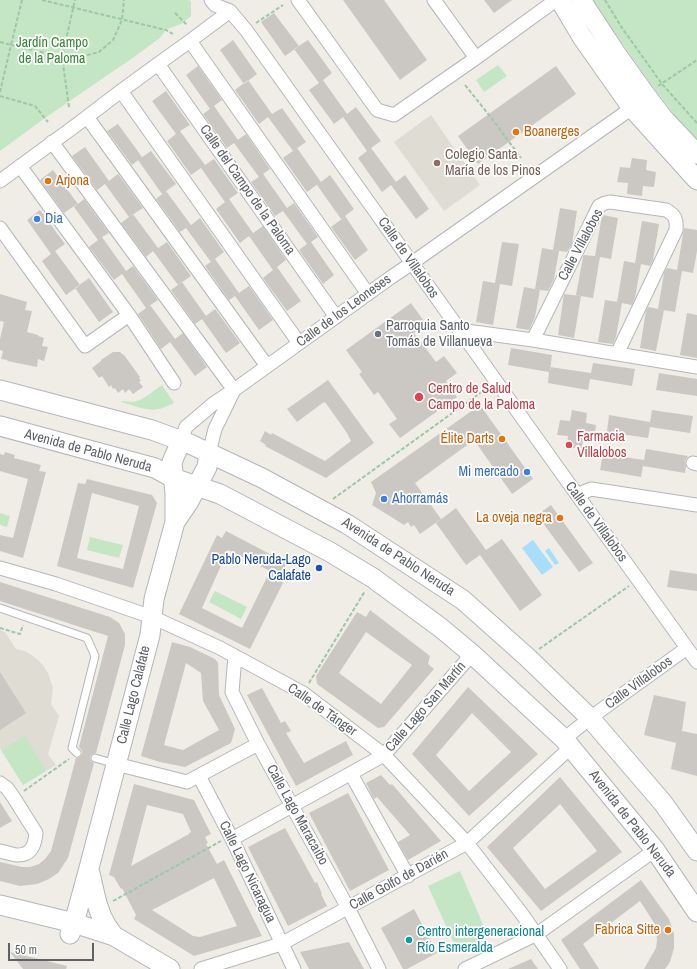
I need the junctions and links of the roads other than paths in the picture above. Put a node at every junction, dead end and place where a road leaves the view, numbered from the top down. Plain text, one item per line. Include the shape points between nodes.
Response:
1 (211, 0) edge
2 (298, 0) edge
3 (434, 0) edge
4 (556, 0) edge
5 (560, 0) edge
6 (581, 0) edge
7 (230, 6) edge
8 (190, 41) junction
9 (476, 58) junction
10 (158, 64) junction
11 (641, 89) junction
12 (121, 91) junction
13 (632, 108) junction
14 (87, 117) junction
15 (52, 142) junction
16 (697, 154) edge
17 (20, 166) junction
18 (697, 180) edge
19 (0, 182) edge
20 (0, 228) edge
21 (412, 263) junction
22 (368, 294) junction
23 (129, 315) junction
24 (336, 317) junction
25 (459, 330) junction
26 (533, 340) junction
27 (299, 343) junction
28 (617, 354) junction
29 (267, 366) junction
30 (697, 367) edge
31 (174, 383) dead end
32 (0, 390) edge
33 (234, 390) junction
34 (0, 426) edge
35 (181, 441) junction
36 (209, 453) junction
37 (173, 478) junction
38 (198, 486) junction
39 (577, 495) junction
40 (697, 505) edge
41 (175, 522) junction
42 (0, 568) edge
43 (0, 608) edge
44 (152, 617) junction
45 (689, 645) edge
46 (472, 654) junction
47 (235, 656) junction
48 (697, 662) edge
49 (590, 718) junction
50 (568, 743) junction
51 (258, 744) junction
52 (77, 753) road end
53 (384, 755) junction
54 (95, 758) dead end
55 (116, 764) junction
56 (351, 774) junction
57 (199, 776) junction
58 (0, 783) edge
59 (292, 806) junction
60 (231, 837) junction
61 (467, 843) junction
62 (655, 850) junction
63 (0, 851) edge
64 (697, 851) edge
65 (89, 868) junction
66 (408, 876) junction
67 (0, 905) edge
68 (348, 908) junction
69 (697, 912) edge
70 (0, 916) edge
71 (72, 928) junction
72 (537, 934) junction
73 (114, 936) junction
74 (281, 944) junction
75 (150, 969) edge
76 (170, 969) edge
77 (201, 969) edge
78 (294, 969) edge
79 (378, 969) edge
80 (465, 969) edge
81 (560, 969) edge

1 - 7 street via 215,5
2 - 9 street via 377,110 394,114
3 - 9 street
4 - 9 street
5 - 13 main road via 582,37
6 - 11 main road
7 - 8 street
7 - 21 street, Calle de Villalobos
8 - 10 street
8 - 22 street
10 - 12 street
10 - 24 street, Calle del Campo de la Paloma
11 - 13 street
11 - 16 main road via 663,118
12 - 14 street
12 - 27 street
13 - 18 main road
13 - 21 street, Calle de los Leoneses
14 - 15 street
14 - 29 street
15 - 17 street
15 - 33 street
17 - 19 street
17 - 23 street
20 - 23 street via 85,346
21 - 22 street, Calle de los Leoneses
21 - 25 street, Calle de Villalobos
22 - 24 street, Calle de los Leoneses
23 - 31 street
24 - 27 street, Calle de los Leoneses
25 - 26 street
25 - 39 street, Calle de Villalobos
26 - 28 street
26 - 28 street, Calle Villalobos via 599,206 610,202 666,210 673,214 677,223 676,230
27 - 29 street, Calle de los Leoneses
28 - 30 street
29 - 33 street, Calle de los Leoneses
32 - 35 main road via 152,430
33 - 35 street, Calle de los Leoneses via 186,427
33 - 36 street, Calle de los Leoneses via 215,429
34 - 37 main road, Avenida de Pablo Neruda via 155,468
35 - 36 main road, Avenida de Pablo Neruda
35 - 37 main road, Calle Lago Calafate via 172,462
36 - 38 main road via 207,467
36 - 49 main road, Avenida de Pablo Neruda via 320,508 463,600
37 - 38 main road, Avenida de Pablo Neruda
37 - 41 main road, Calle Lago Calafate
38 - 41 main road, Calle Lago Calafate
38 - 46 main road, Avenida de Pablo Neruda via 220,494 330,552 372,578
39 - 40 street via 591,489
39 - 45 street, Calle de Villalobos
41 - 44 main road, Calle Lago Calafate via 154,600
42 - 44 street, Calle de Tánger
43 - 52 lane via 87,638 95,656 72,748
44 - 47 street, Calle de Tánger
44 - 55 main road, Calle Lago Calafate via 150,634
45 - 48 street, Calle de Villalobos
45 - 49 street, Calle Villalobos
46 - 50 main road, Avenida de Pablo Neruda
46 - 53 street, Calle Lago San Martín
47 - 51 street, Calle Lago Maracaibo via 232,692
47 - 53 street, Calle de Tánger via 303,693
49 - 50 street
49 - 64 main road, Avenida de Pablo Neruda via 663,803
50 - 61 street, Calle Golfo de Darién
50 - 62 main road, Avenida de Pablo Neruda
51 - 57 street
51 - 59 street, Calle Lago Maracaibo
53 - 56 street, Calle Lago San Martín
53 - 61 street, Calle de Tánger
54 - 55 lane
55 - 57 street via 187,782
55 - 65 main road, Calle Lago Calafate
56 - 59 street, Calle Lago San Martín
56 - 66 street
57 - 60 street, Calle Lago Nicaragua
58 - 63 street via 7,788 36,833 31,850 17,855
59 - 60 street, Calle Lago San Martín
59 - 68 street, Calle Lago Maracaibo
60 - 74 street, Calle Lago Nicaragua
61 - 66 street, Calle Golfo de Darién
61 - 72 street, Calle de Tánger
62 - 69 main road, Avenida de Pablo Neruda
62 - 72 street
65 - 71 main road, Calle Lago Calafate
65 - 73 main road, Calle Lago Calafate via 99,909
66 - 68 street, Calle Golfo de Darién
67 - 71 main road
68 - 74 street, Calle Golfo de Darién
68 - 79 street, Calle Lago Maracaibo
70 - 71 main road
71 - 73 main road
71 - 75 main road via 109,944
72 - 80 street
72 - 81 street, Calle de Tánger
73 - 76 main road
74 - 77 street, Calle Golfo de Darién
74 - 78 street, Calle Lago Nicaragua

